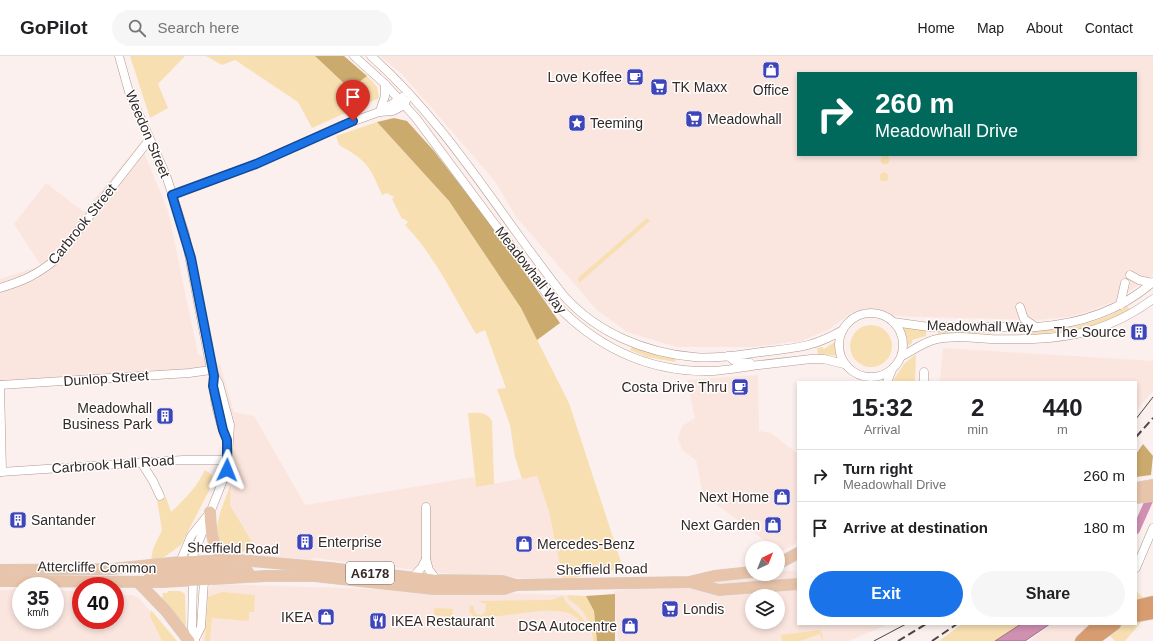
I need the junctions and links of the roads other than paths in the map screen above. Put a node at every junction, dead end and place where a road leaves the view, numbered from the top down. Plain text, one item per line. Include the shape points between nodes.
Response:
1 (119, 56) edge
2 (354, 56) edge
3 (371, 56) edge
4 (385, 84) junction
5 (410, 94) junction
6 (398, 98) junction
7 (404, 105) junction
8 (379, 112) junction
9 (149, 140) junction
10 (172, 195) junction
11 (494, 203) junction
12 (501, 212) junction
13 (487, 214) junction
14 (1130, 275) dead end
15 (1153, 282) edge
16 (1125, 283) dead end
17 (0, 288) edge
18 (1139, 294) junction
19 (564, 296) junction
20 (549, 297) junction
21 (1150, 301) edge
22 (1120, 305) junction
23 (1020, 307) dead end
24 (893, 322) junction
25 (1014, 327) junction
26 (1036, 327) junction
27 (842, 330) junction
28 (1015, 338) junction
29 (728, 356) junction
30 (902, 356) junction
31 (704, 357) junction
32 (844, 364) junction
33 (761, 365) junction
34 (698, 370) junction
35 (892, 370) junction
36 (709, 371) junction
37 (924, 372) dead end
38 (212, 373) junction
39 (861, 378) edge
40 (887, 381) edge
41 (924, 381) edge
42 (0, 385) edge
43 (227, 460) junction
44 (141, 462) junction
45 (1, 472) edge
46 (1153, 485) edge
47 (1138, 493) edge
48 (160, 496) dead end
49 (1153, 496) edge
50 (426, 507) dead end
51 (210, 512) junction
52 (1153, 528) edge
53 (1150, 543) edge
54 (797, 554) edge
55 (426, 559) junction
56 (225, 560) junction
57 (785, 560) edge
58 (1137, 566) edge
59 (0, 570) edge
60 (194, 570) junction
61 (745, 573) edge
62 (412, 578) junction
63 (437, 580) junction
64 (0, 581) edge
65 (138, 582) junction
66 (689, 582) junction
67 (797, 584) edge
68 (516, 585) junction
69 (1153, 602) edge
70 (1137, 606) edge
71 (1153, 613) edge
72 (1137, 616) edge
73 (1113, 625) edge
74 (1098, 634) edge
75 (193, 640) edge
76 (1081, 641) edge

1 - 9 street, Weedon Street via 129,92
2 - 4 street, Meadowhall Way
3 - 5 street, Meadowhall Way
4 - 6 street, Meadowhall Way
4 - 8 street via 385,96
5 - 6 street
5 - 7 street
5 - 11 street, Meadowhall Way
6 - 7 street, Meadowhall Way
6 - 8 street
7 - 8 street via 392,111
7 - 13 street, Meadowhall Way
8 - 10 street via 340,126 256,164
9 - 10 street, Weedon Street via 166,175
9 - 17 street, Carbrook Street via 56,259 41,272
10 - 38 street, Weedon Street via 191,258
11 - 12 street, Meadowhall Way
11 - 13 street
12 - 13 street
12 - 19 street, Meadowhall Way
13 - 20 street, Meadowhall Way
14 - 15 street via 1139,280
15 - 18 street, Meadowhall Way
16 - 22 street
18 - 21 street
18 - 22 street, Meadowhall Way
19 - 20 street
19 - 31 street, Meadowhall Way via 593,322 620,337 654,350
20 - 34 street, Meadowhall Way via 566,316 586,332 621,354 667,367
21 - 28 street, Meadowhall Way via 1122,320 1094,330 1062,337
22 - 26 street, Meadowhall Way via 1085,319
23 - 26 street via 1024,319
24 - 25 street, Meadowhall Way via 929,326
24 - 27 street via 881,315 864,314 850,321
24 - 30 street via 902,338
25 - 26 street, Meadowhall Way
25 - 28 street
27 - 29 street, Meadowhall Way via 826,340 807,346
27 - 32 street via 839,347
28 - 30 street, Meadowhall Way via 941,338 917,346
29 - 31 street, Meadowhall Way
29 - 33 street via 736,362
30 - 35 street
31 - 34 street
31 - 36 street
32 - 33 street, Meadowhall Way via 815,359
32 - 39 street
33 - 36 street, Meadowhall Way
34 - 36 street, Meadowhall Way
35 - 39 street via 878,376
35 - 40 street
37 - 41 street
38 - 42 street, Dunlop Street
38 - 43 street, Weedon Street via 219,384 230,425
42 - 45 street
43 - 44 street, Carbrook Hall Road
43 - 51 street, Weedon Street via 227,470
44 - 45 street, Carbrook Hall Road
44 - 48 street
46 - 47 main road
47 - 49 main road
50 - 55 street
51 - 56 main road via 215,548
51 - 60 street, Weedon Street
51 - 60 street, Weedon Street via 191,536
52 - 53 street
53 - 58 street
54 - 57 main road
55 - 62 street via 422,568
55 - 63 street via 429,570
56 - 60 main road, Sheffield Road / A6178
56 - 62 main road, Sheffield Road / A6178
59 - 60 main road, Attercliffe Common / A6178
60 - 65 main road, Attercliffe Common / A6178 via 176,582
60 - 68 main road, Sheffield Road / A6178 via 266,576 314,576 434,590 504,589
60 - 75 street
61 - 66 main road, A6178
62 - 63 main road, Sheffield Road / A6178
63 - 68 main road, Sheffield Road / A6178 via 502,581
64 - 65 main road, Attercliffe Common / A6178
65 - 75 main road
66 - 67 main road, A6178 via 719,590
66 - 68 main road, Sheffield Road / A6178
69 - 70 highway
71 - 72 highway
73 - 74 highway
74 - 76 highway

